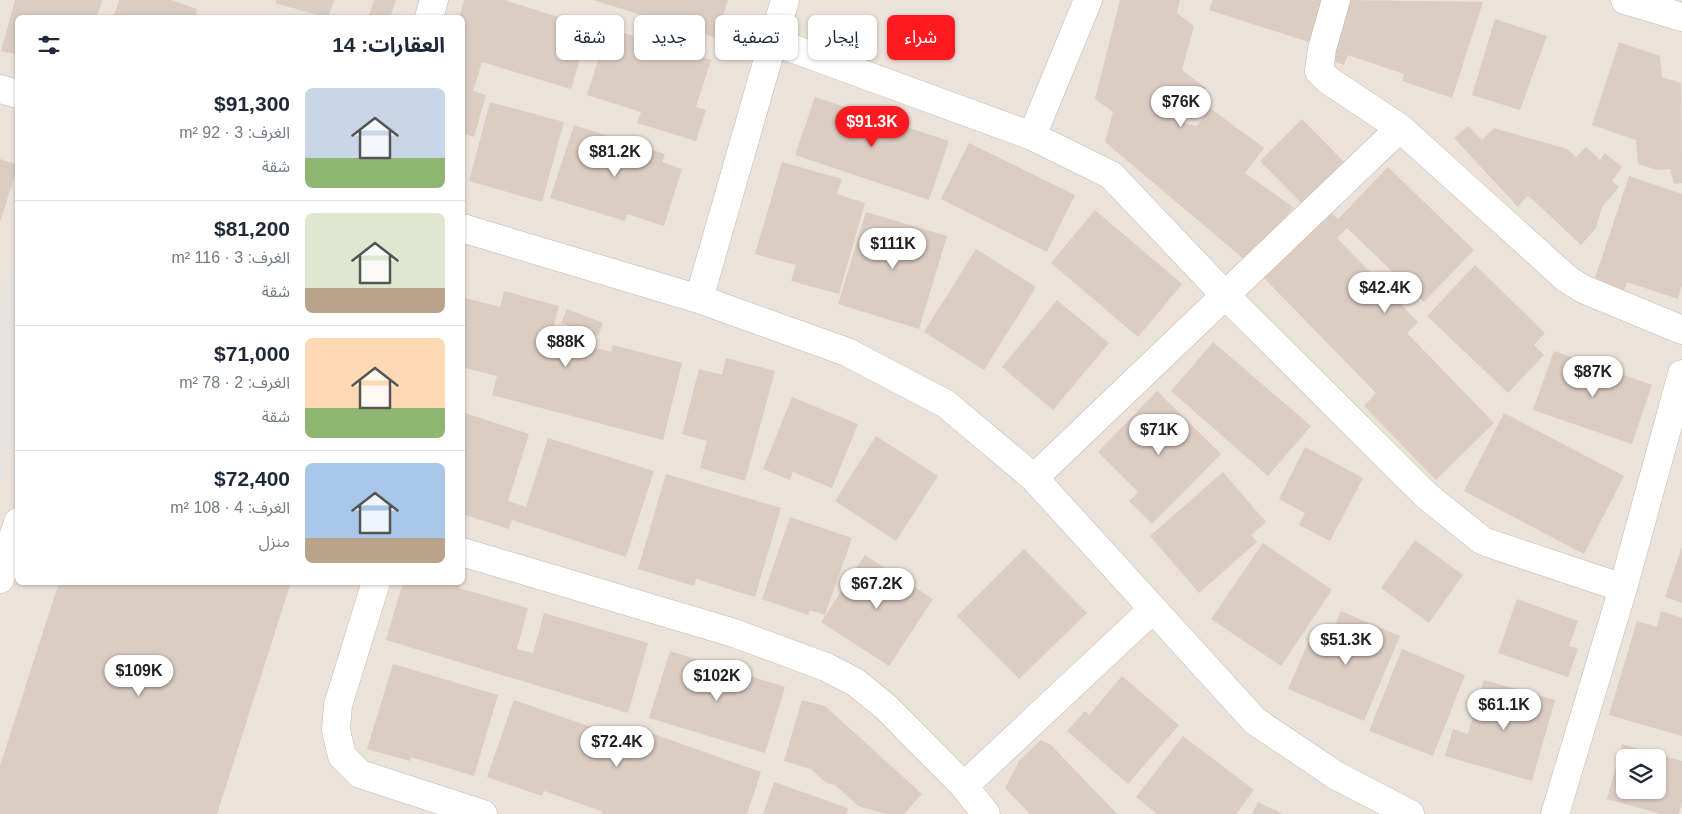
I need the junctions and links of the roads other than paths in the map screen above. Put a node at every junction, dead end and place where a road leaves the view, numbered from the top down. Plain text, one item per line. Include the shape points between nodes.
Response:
1 (434, 0) edge
2 (785, 0) edge
3 (1088, 0) edge
4 (1336, 0) edge
5 (1624, 0) edge
6 (430, 15) edge
7 (780, 15) edge
8 (1682, 17) edge
9 (798, 50) edge
10 (767, 60) edge
11 (0, 89) edge
12 (15, 93) edge
13 (1400, 128) junction
14 (1032, 136) junction
15 (465, 229) edge
16 (1226, 296) junction
17 (698, 299) junction
18 (1682, 330) edge
19 (1682, 374) edge
20 (1034, 478) junction
21 (15, 532) edge
22 (465, 553) edge
23 (0, 579) edge
24 (375, 585) edge
25 (1624, 588) junction
26 (1153, 609) junction
27 (964, 786) junction
28 (483, 814) edge
29 (986, 814) edge
30 (1410, 814) edge
31 (1555, 814) edge

1 - 6 street
2 - 7 street
3 - 14 street
4 - 13 street via 1319,71
5 - 8 street
9 - 14 street
10 - 17 street
11 - 12 street
13 - 16 street
13 - 18 street via 1567,280
14 - 16 street via 1111,175
15 - 17 street
16 - 20 street
16 - 25 street via 1388,459 1428,497 1483,541
17 - 20 street via 848,352 937,400
19 - 25 street
20 - 26 street
21 - 23 street
22 - 27 street via 734,633 826,667 855,682 887,708
24 - 28 street via 338,705 336,730 342,756 360,774
25 - 31 street
26 - 27 street
26 - 30 street via 1255,722 1337,776
27 - 29 street

